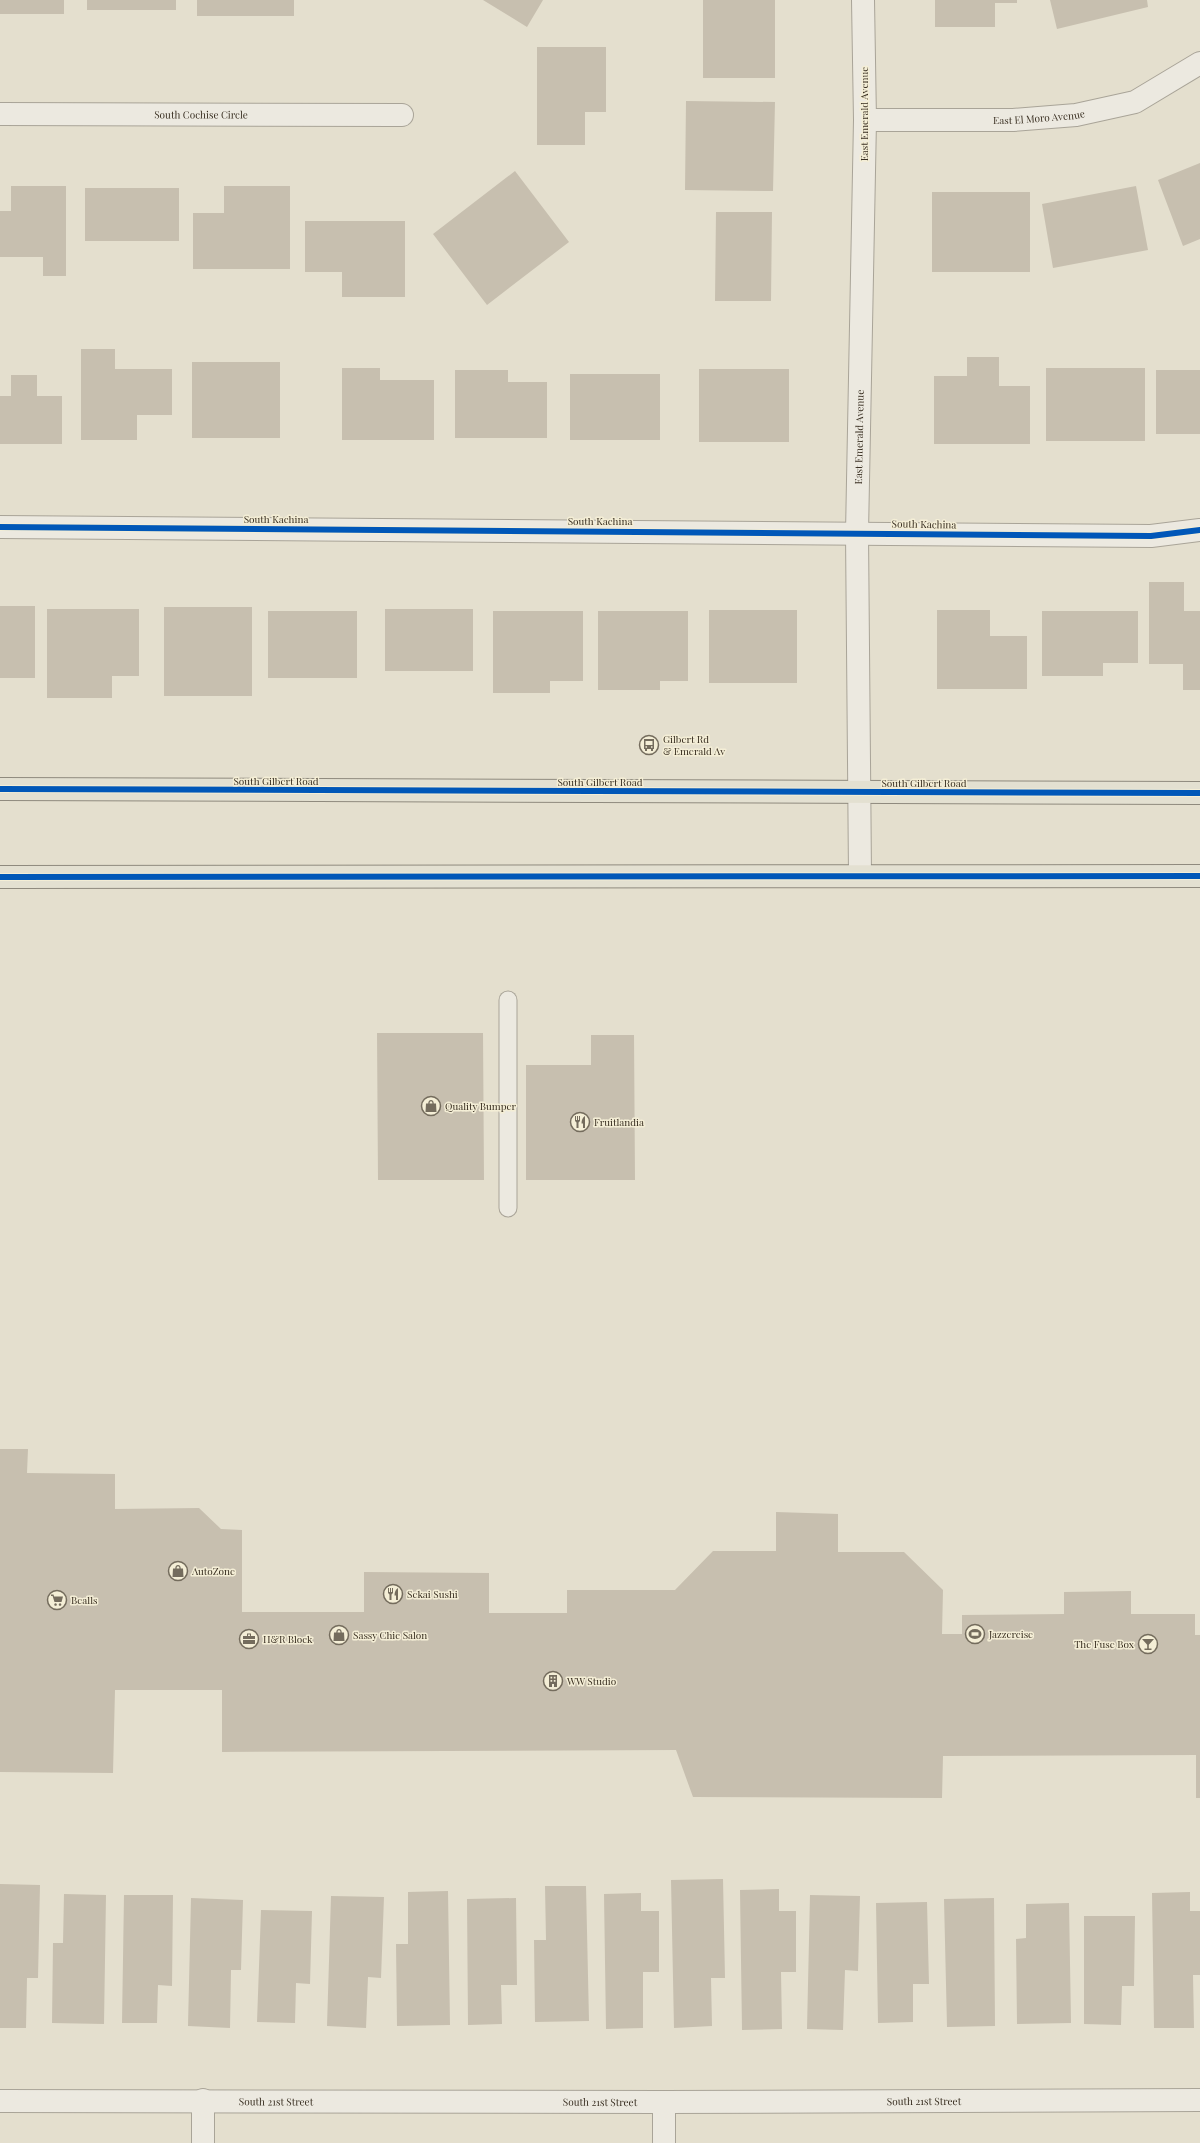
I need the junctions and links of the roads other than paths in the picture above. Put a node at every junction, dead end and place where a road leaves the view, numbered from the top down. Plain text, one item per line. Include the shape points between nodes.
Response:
1 (863, 0) edge
2 (1200, 63) edge
3 (0, 114) edge
4 (402, 115) dead end
5 (865, 120) junction
6 (0, 527) edge
7 (1200, 530) edge
8 (857, 533) junction
9 (0, 789) edge
10 (859, 793) junction
11 (1200, 793) edge
12 (860, 875) junction
13 (1200, 876) edge
14 (0, 877) edge
15 (508, 1000) dead end
16 (508, 1208) dead end
17 (203, 2100) junction
18 (1200, 2100) edge
19 (0, 2101) edge
20 (664, 2102) junction
21 (203, 2143) edge
22 (664, 2143) edge

1 - 5 street, East Emerald Avenue
2 - 5 street, East El Moro Avenue via 1135,102 1076,115 1013,120
3 - 4 street, South Cochise Circle
5 - 8 street, East Emerald Avenue
6 - 8 street, South Kachina
7 - 8 street, South Kachina via 1151,536
8 - 10 street, East Emerald Avenue
9 - 10 main road, South Gilbert Road
10 - 11 main road, South Gilbert Road
10 - 12 street, East Emerald Avenue
12 - 13 main road
12 - 14 main road
15 - 16 lane
17 - 19 street, South 21st Street
17 - 20 street, South 21st Street
17 - 21 street
18 - 20 street, South 21st Street
20 - 22 street

